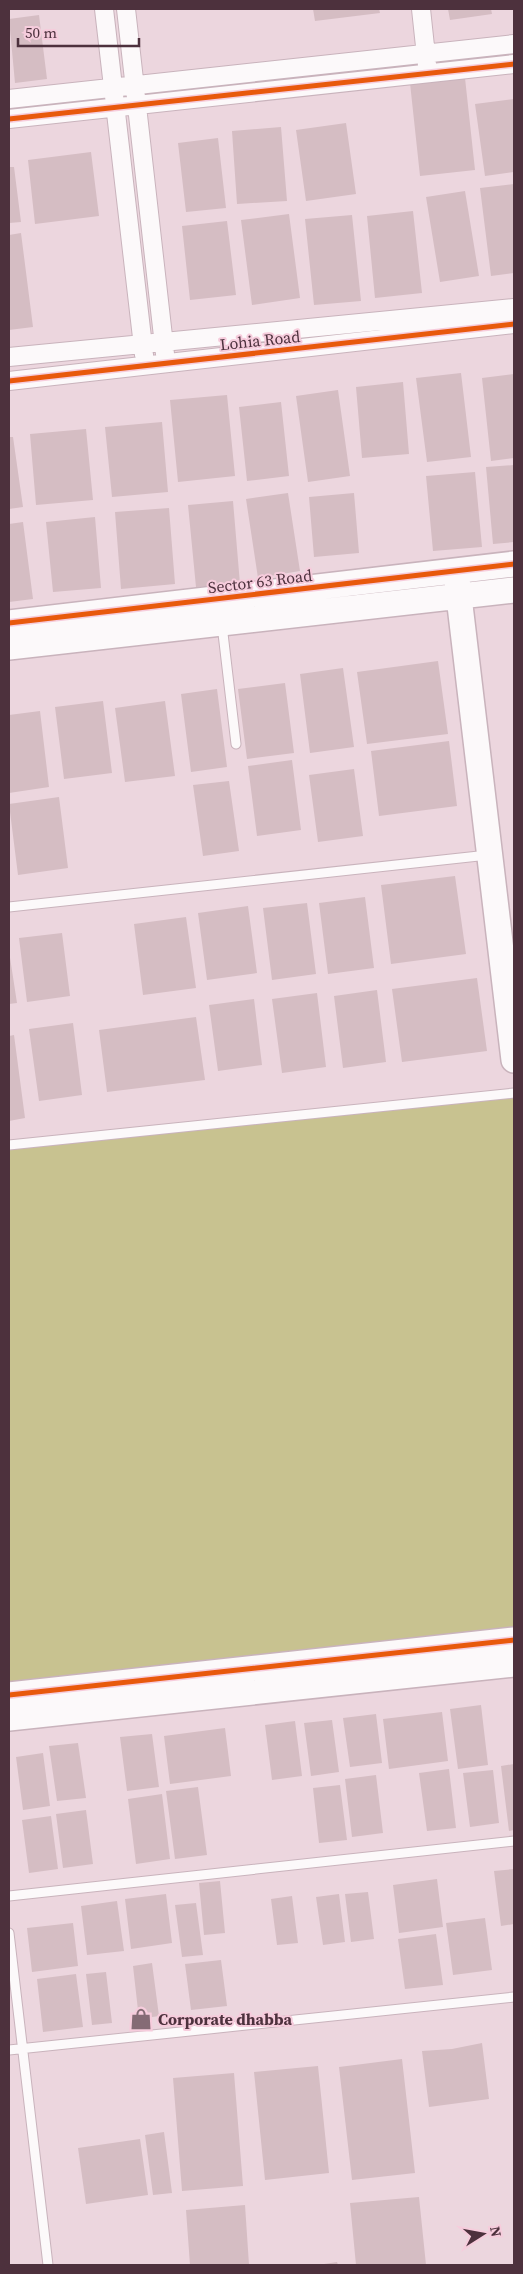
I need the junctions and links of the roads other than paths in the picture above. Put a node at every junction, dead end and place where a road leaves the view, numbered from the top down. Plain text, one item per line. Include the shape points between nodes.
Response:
1 (104, 9) edge
2 (126, 9) edge
3 (421, 9) edge
4 (514, 44) edge
5 (426, 54) junction
6 (514, 64) edge
7 (428, 73) junction
8 (135, 86) junction
9 (113, 88) junction
10 (9, 99) edge
11 (137, 105) junction
12 (116, 108) junction
13 (9, 119) edge
14 (514, 308) edge
15 (514, 324) edge
16 (164, 343) junction
17 (143, 345) junction
18 (9, 357) edge
19 (166, 363) junction
20 (145, 365) junction
21 (9, 381) edge
22 (514, 564) edge
23 (456, 571) junction
24 (514, 590) edge
25 (459, 597) junction
26 (9, 623) edge
27 (222, 623) junction
28 (9, 647) edge
29 (236, 744) dead end
30 (490, 854) junction
31 (9, 907) edge
32 (514, 1060) edge
33 (514, 1093) edge
34 (9, 1145) edge
35 (514, 1640) edge
36 (514, 1664) edge
37 (9, 1695) edge
38 (9, 1718) edge
39 (514, 1841) edge
40 (9, 1896) edge
41 (9, 1933) edge
42 (514, 1997) edge
43 (22, 2049) junction
44 (9, 2050) edge
45 (48, 2265) edge

1 - 9 street
2 - 8 street
3 - 5 street
4 - 5 street
5 - 7 street
5 - 8 street
6 - 7 street
7 - 11 street
8 - 9 street
8 - 11 street
9 - 10 street
9 - 12 street
11 - 12 street
11 - 16 street
12 - 13 street
12 - 17 street
14 - 16 street, Lohia Road
15 - 19 street, Lohia Road
16 - 17 street, Lohia Road
16 - 19 street
17 - 18 street, Lohia Road
17 - 20 street
19 - 20 street, Lohia Road
20 - 21 street, Lohia Road
22 - 23 street, Sector 63 Road
23 - 25 street
23 - 26 street, Sector 63 Road
24 - 25 street
25 - 27 street
25 - 30 street
27 - 28 street
27 - 29 lane
30 - 31 lane
30 - 32 street
33 - 34 lane
35 - 37 street
36 - 38 street
39 - 40 lane
41 - 43 lane
42 - 43 lane
43 - 44 lane
43 - 45 lane

